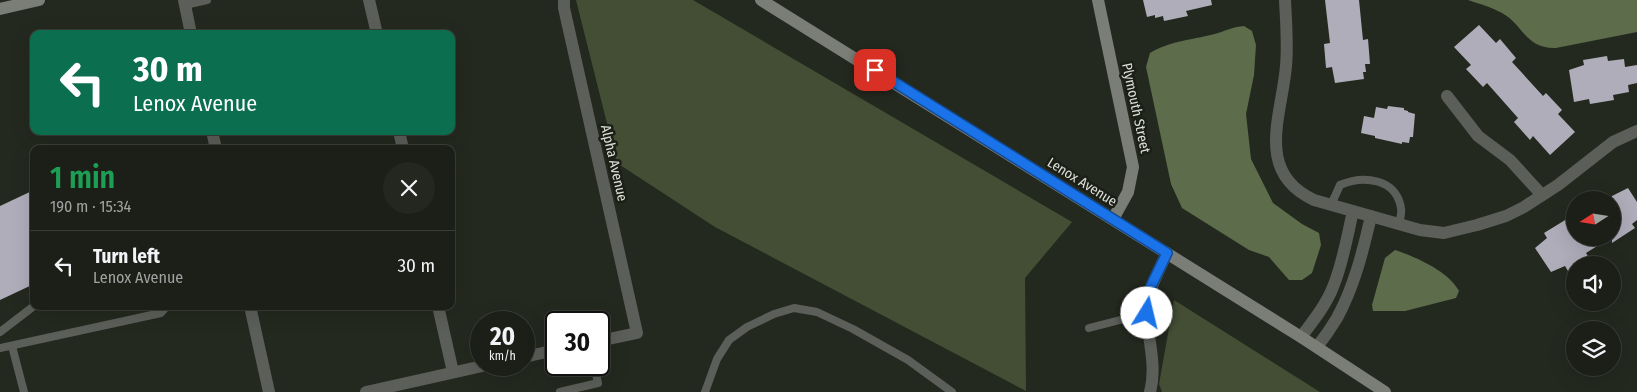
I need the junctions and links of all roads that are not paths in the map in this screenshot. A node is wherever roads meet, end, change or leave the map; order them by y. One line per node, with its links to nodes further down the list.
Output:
1 (39, 0): 9 (main road)
2 (207, 0): 8 (lane)
3 (369, 0): 11 (street)
4 (564, 0): 29 (street, Alpha Avenue)
5 (761, 0): 18 (main road, Lenox Avenue)
6 (1098, 0): 18 (main road, Plymouth Street)
7 (1285, 0): 15 (street)
8 (184, 2): 10 (street)
9 (0, 9)
10 (190, 30)
11 (376, 30)
12 (1447, 96): 14 (street)
13 (1637, 131): 14 (street)
14 (1542, 195): 19 (street)
15 (1331, 205): 16 (street); 19 (lane)
16 (1353, 211): 17 (street); 28 (street)
17 (1371, 216): 19 (street); 31 (street)
18 (1113, 219): 20 (main road, Lenox Avenue)
19 (1399, 224)
20 (1167, 253): 25 (street); 28 (main road, Lenox Avenue)
21 (30, 309): 27 (lane)
22 (165, 310): 30 (lane)
23 (251, 310): 37 (street)
24 (439, 310): 34 (street)
25 (1147, 313): 26 (lane); 42 (street)
26 (1089, 328)
27 (0, 332)
28 (1301, 337): 31 (main road, Lenox Avenue)
29 (610, 339)
30 (12, 346): 32 (lane); 36 (lane)
31 (1317, 347): 43 (main road, Lenox Avenue)
32 (0, 348)
33 (470, 368): 34 (street)
34 (453, 372): 38 (street)
35 (596, 376): 39 (lane)
36 (24, 392)
37 (269, 392)
38 (366, 392)
39 (560, 392)
40 (705, 392): 41 (lane)
41 (952, 392)
42 (1150, 392)
43 (1385, 392)

